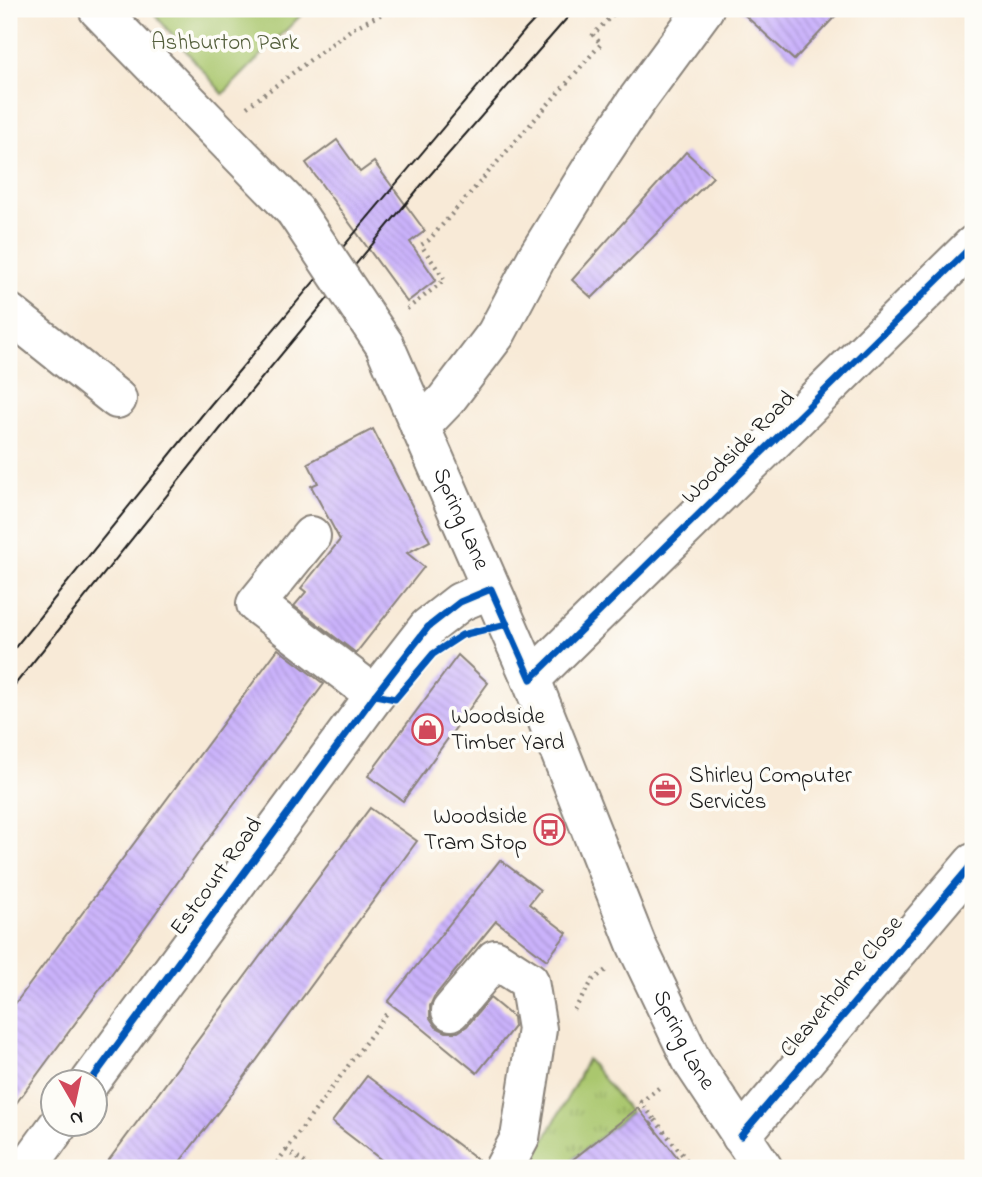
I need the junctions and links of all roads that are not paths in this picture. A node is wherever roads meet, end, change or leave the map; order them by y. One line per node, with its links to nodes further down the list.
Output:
1 (98, 9): 6 (street, Spring Lane, bridge)
2 (704, 9): 6 (street)
3 (973, 245): 9 (street, Woodside Road)
4 (9, 313): 5 (street)
5 (117, 399)
6 (420, 427): 8 (street, Spring Lane)
7 (311, 536): 10 (street)
8 (491, 589): 9 (street, Spring Lane); 10 (street, Estcourt Road)
9 (531, 679): 14 (street, Spring Lane)
10 (375, 695): 13 (street, Estcourt Road)
11 (973, 863): 14 (street, Cleaverholme Close)
12 (451, 1012): 17 (street)
13 (101, 1068)
14 (741, 1136): 18 (street, Spring Lane)
15 (49, 1138): 16 (street)
16 (27, 1168)
17 (504, 1168)
18 (763, 1168)

